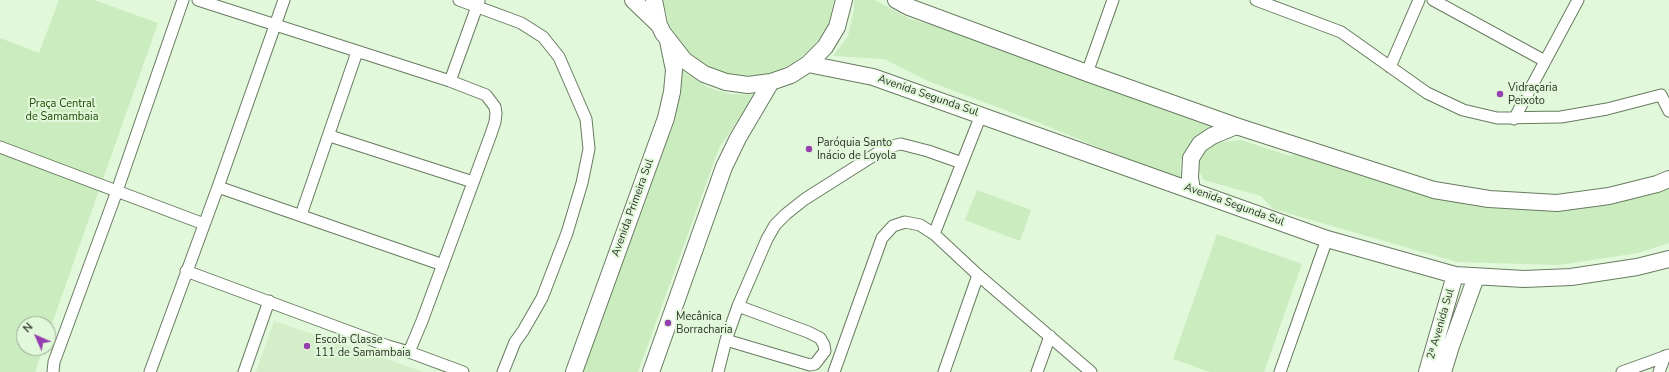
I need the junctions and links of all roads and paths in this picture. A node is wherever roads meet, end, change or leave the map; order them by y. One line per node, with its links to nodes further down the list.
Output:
1 (183, 0): 36 (street)
2 (198, 0): 15 (street)
3 (284, 0): 15 (street)
4 (459, 0): 14 (street)
5 (633, 0): 16 (main road)
6 (654, 0): 16 (main road)
7 (844, 0): 20 (main road)
8 (896, 0): 22 (main road)
9 (1113, 0): 22 (street)
10 (1419, 0): 21 (street)
11 (1433, 0): 19 (street)
12 (1578, 0): 19 (street)
13 (1259, 1): 21 (street)
14 (478, 3): 23 (street); 57 (street)
15 (275, 25): 18 (street); 34 (street)
16 (659, 25): 17 (main road)
17 (668, 41): 24 (main road); 58 (main road, Avenida Primeira Sul)
18 (357, 52): 23 (street); 29 (street)
19 (1545, 61): 27 (street)
20 (808, 64): 24 (main road); 26 (main road, Avenida Segunda Sul)
21 (1390, 67): 27 (street)
22 (1087, 73): 28 (main road)
23 (450, 81): 33 (street)
24 (771, 82): 59 (main road)
25 (1669, 111): 27 (street)
26 (981, 115): 31 (street); 35 (main road, Avenida Segunda Sul)
27 (1514, 119)
28 (1236, 126): 32 (main road); 35 (main road)
29 (330, 136): 33 (street); 37 (street)
30 (0, 147): 36 (street)
31 (962, 163): 39 (street); 48 (street)
32 (1669, 179)
33 (473, 182): 42 (street)
34 (218, 187): 37 (street); 38 (street)
35 (1192, 190): 40 (main road, Avenida Segunda Sul)
36 (117, 191): 38 (street); 53 (street)
37 (301, 215): 42 (street)
38 (204, 224): 43 (street)
39 (934, 234): 44 (street); 61 (street)
40 (1327, 239): 45 (main road, Avenida Segunda Sul); 65 (street)
41 (1669, 259): 46 (main road, Avenida Segunda Sul)
42 (443, 265): 51 (street)
43 (186, 271): 47 (street); 54 (street)
44 (978, 275): 49 (street); 62 (street)
45 (1455, 275): 46 (main road, Avenida Segunda Sul); 66 (main road, 2ᵃ Avenida Sul)
46 (1476, 277): 67 (main road, 2ᵃ Avenida Sul)
47 (269, 301): 51 (street); 55 (street)
48 (738, 306): 50 (street); 50 (street)
49 (1050, 336): 63 (street); 64 (street)
50 (726, 340): 60 (street)
51 (408, 352): 56 (street)
52 (1667, 356): 68 (street); 69 (street)
53 (54, 372)
54 (150, 372)
55 (244, 372)
56 (463, 372)
57 (503, 372)
58 (574, 372)
59 (651, 372)
60 (718, 372)
61 (834, 372)
62 (944, 372)
63 (1037, 372)
64 (1091, 372)
65 (1280, 372)
66 (1427, 372)
67 (1443, 372)
68 (1622, 372)
69 (1660, 372)

